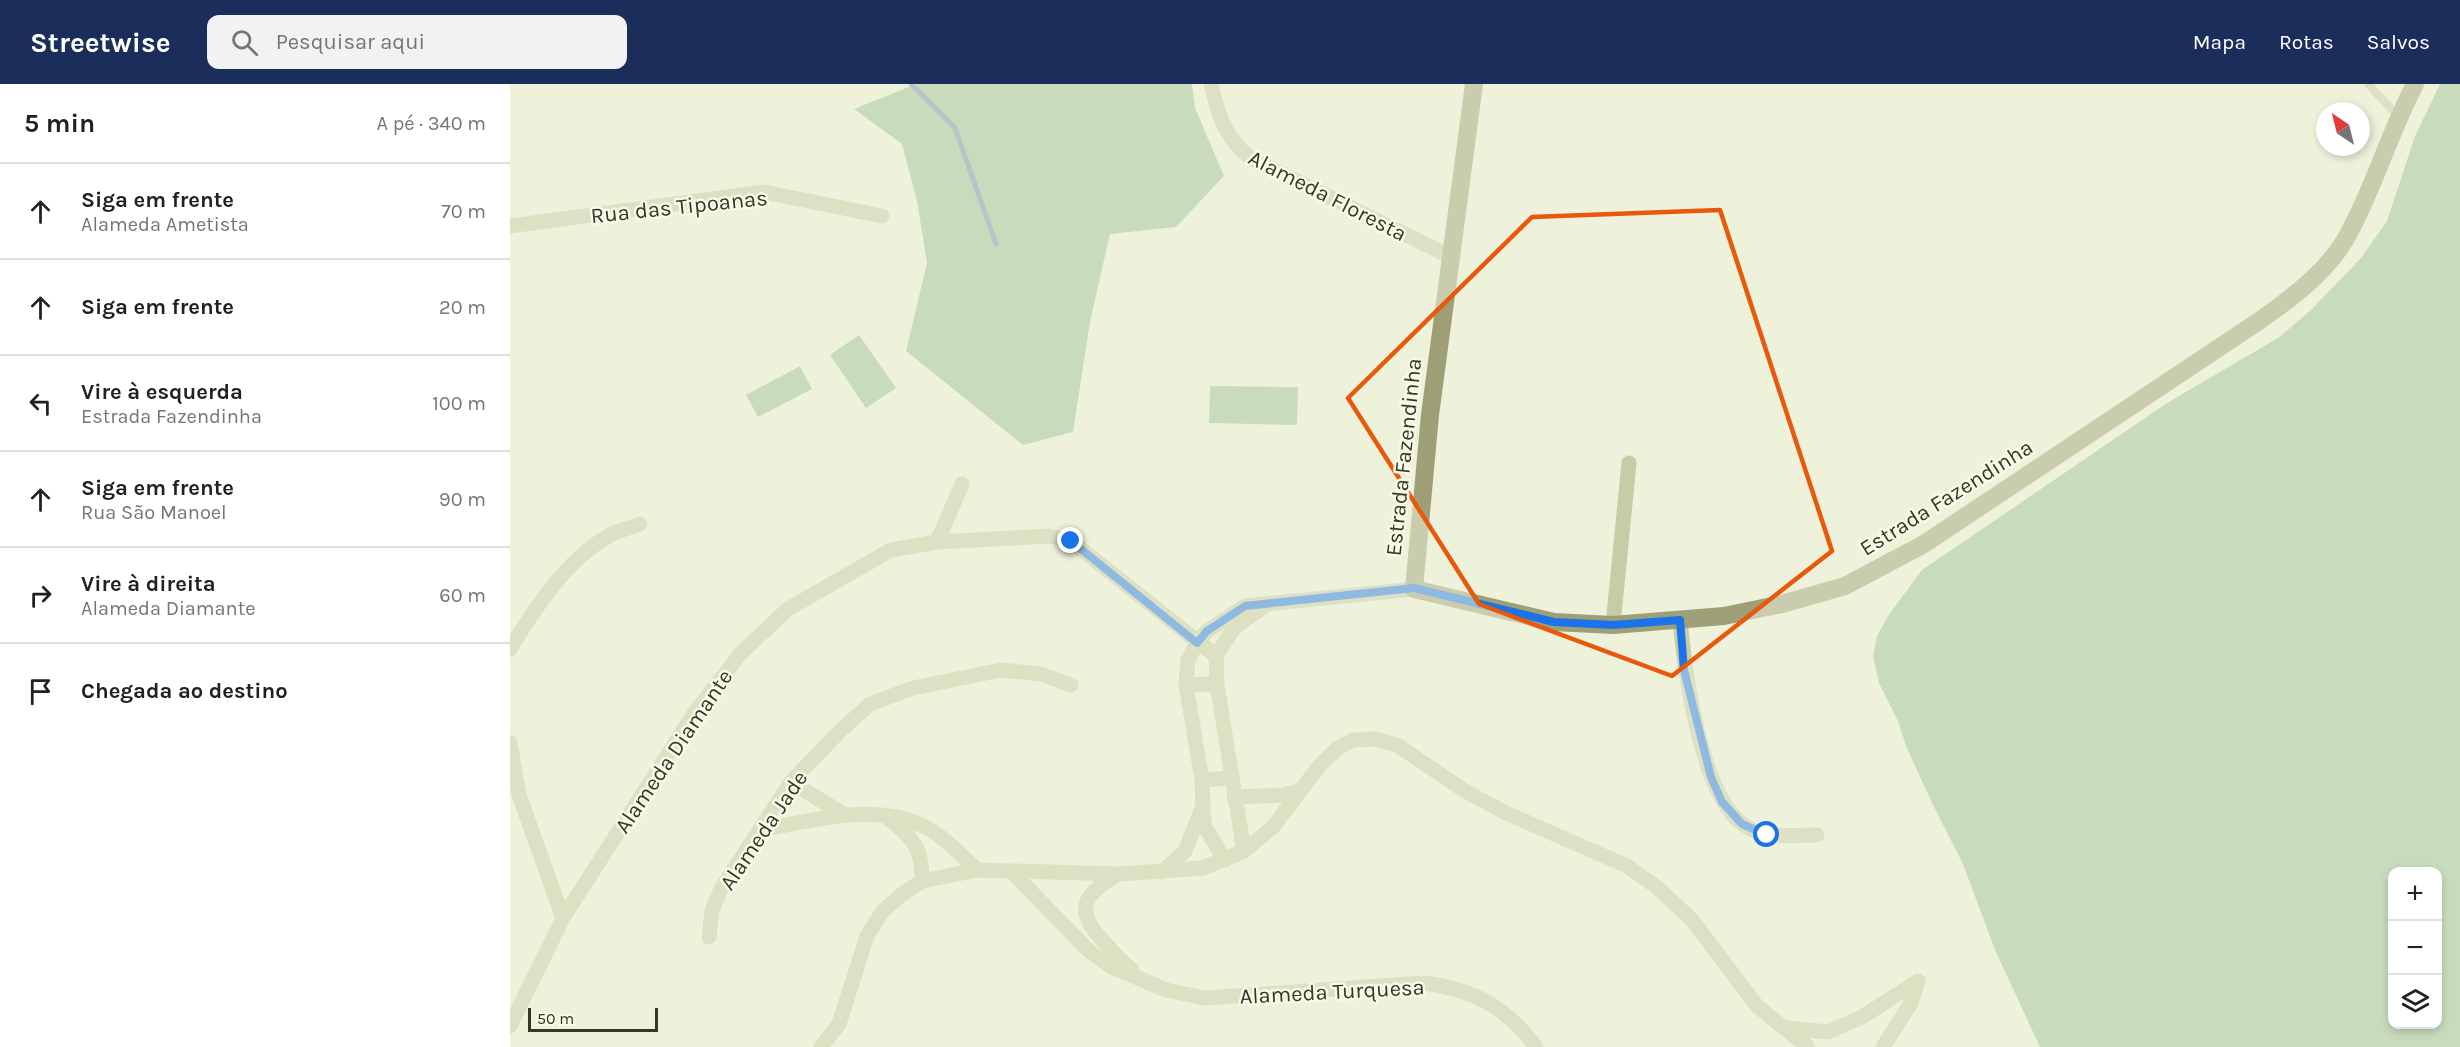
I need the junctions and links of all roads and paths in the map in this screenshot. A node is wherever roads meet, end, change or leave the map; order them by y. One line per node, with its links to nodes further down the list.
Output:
1 (1211, 84): 8 (street, Alameda Floresta)
2 (1474, 84): 8 (street, Estrada Fazendinha)
3 (2368, 84): 5 (lane)
4 (2415, 84): 5 (street, Estrada Fazendinha)
5 (2398, 116): 15 (street, Estrada Fazendinha)
6 (882, 216): 7 (street, Rua das Tipoanas)
7 (510, 226)
8 (1449, 256): 13 (street, Estrada Fazendinha)
9 (1629, 463): 16 (street)
10 (962, 484): 12 (street)
11 (640, 524): 18 (street)
12 (937, 542): 17 (street, Alameda Diamante); 42 (street, Alameda Diamante)
13 (1414, 588): 14 (street); 16 (street, Estrada Fazendinha)
14 (1272, 602): 17 (street); 19 (street)
15 (1680, 620): 16 (street, Estrada Fazendinha); 34 (street)
16 (1613, 625)
17 (1197, 643): 19 (street, Alameda Diamante); 22 (street)
18 (510, 649)
19 (1216, 656): 20 (street)
20 (1217, 684): 22 (street); 24 (street)
21 (1071, 685): 26 (street, Alameda Jade)
22 (1186, 686): 25 (street)
23 (510, 743): 27 (street)
24 (1231, 778): 25 (street); 29 (street)
25 (1202, 780): 30 (street)
26 (791, 782): 31 (street); 33 (street, Alameda Jade)
27 (515, 790): 42 (street)
28 (1299, 791): 29 (street); 35 (street); 47 (street)
29 (1234, 797): 35 (street)
30 (1203, 806): 36 (street); 39 (street)
31 (845, 815): 32 (street); 33 (street)
32 (886, 816): 37 (street); 41 (street)
33 (759, 830): 43 (street, Alameda Jade)
34 (1817, 835)
35 (1244, 851): 36 (street)
36 (1225, 860): 39 (street)
37 (977, 870): 38 (street); 41 (street)
38 (1011, 871): 40 (street); 44 (street, Alameda Turquesa)
39 (1162, 872): 40 (street)
40 (1119, 874): 44 (street, Alameda Turquesa)
41 (922, 881): 45 (street)
42 (563, 918): 46 (street, Alameda Diamante)
43 (709, 937)
44 (1146, 982): 50 (street, Alameda Turquesa)
45 (839, 1023): 48 (street); 49 (street)
46 (510, 1026)
47 (1785, 1027): 51 (street); 52 (street)
48 (821, 1047)
49 (834, 1047)
50 (1536, 1047)
51 (1808, 1047)
52 (1883, 1047)

